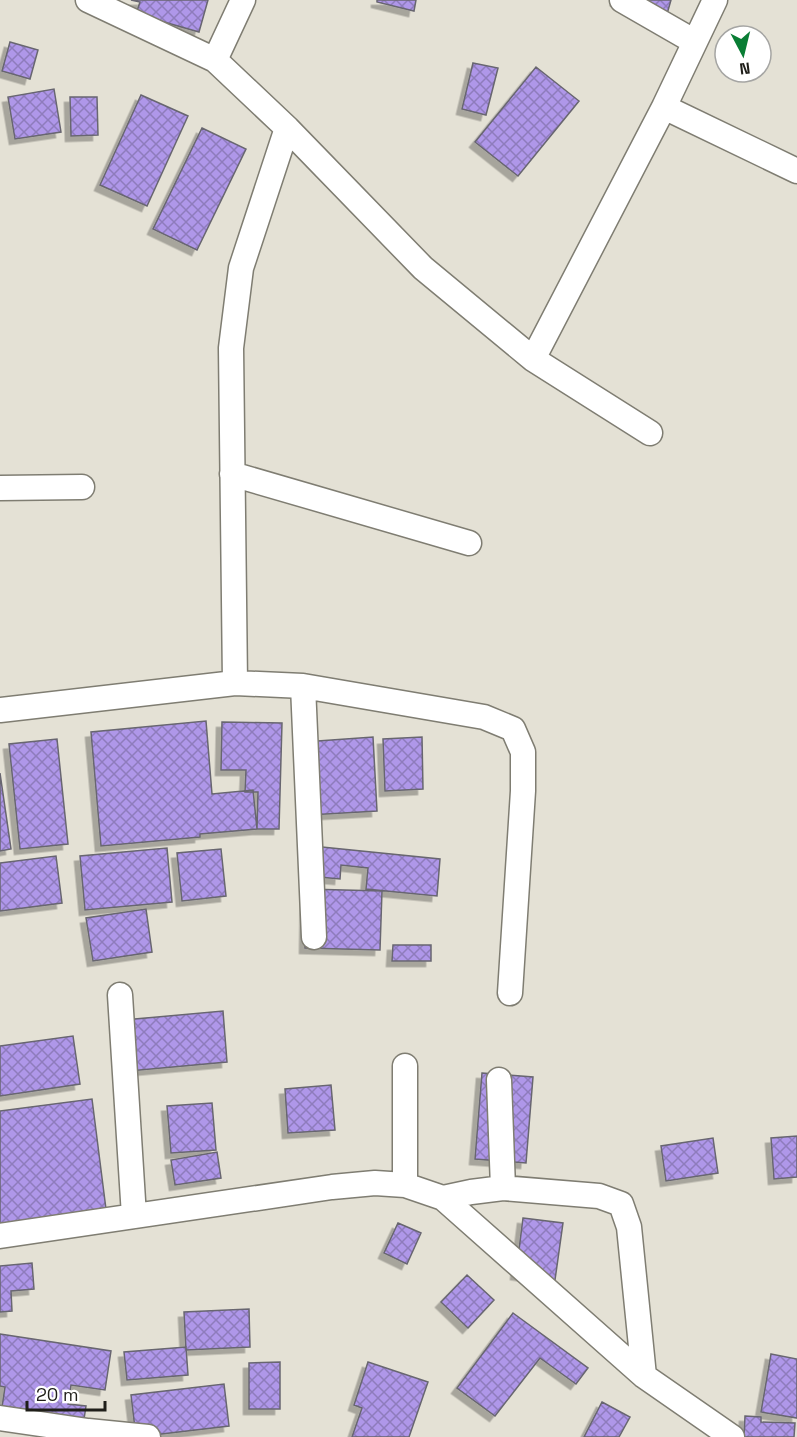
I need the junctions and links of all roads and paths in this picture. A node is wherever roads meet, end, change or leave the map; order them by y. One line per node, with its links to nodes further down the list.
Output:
1 (88, 0): 6 (street)
2 (243, 0): 6 (street)
3 (622, 0): 5 (street)
4 (715, 0): 5 (street)
5 (695, 42): 7 (street)
6 (215, 60): 8 (street)
7 (664, 107): 9 (street); 10 (street)
8 (288, 128): 10 (street); 12 (street)
9 (797, 171)
10 (533, 359): 11 (street)
11 (650, 434)
12 (232, 474): 15 (street); 16 (street)
13 (82, 487): 14 (street)
14 (0, 488)
15 (469, 543)
16 (235, 682): 17 (street); 18 (street)
17 (303, 686): 19 (street); 20 (street)
18 (0, 710)
19 (314, 937)
20 (510, 993)
21 (120, 995): 27 (street)
22 (405, 1066): 24 (street)
23 (499, 1080): 25 (street)
24 (405, 1185): 26 (street); 27 (street)
25 (503, 1188): 26 (street); 29 (street)
26 (443, 1198): 29 (street)
27 (134, 1216): 28 (street)
28 (0, 1236)
29 (644, 1376): 32 (street)
30 (0, 1418): 31 (street)
31 (148, 1437)
32 (732, 1437)

